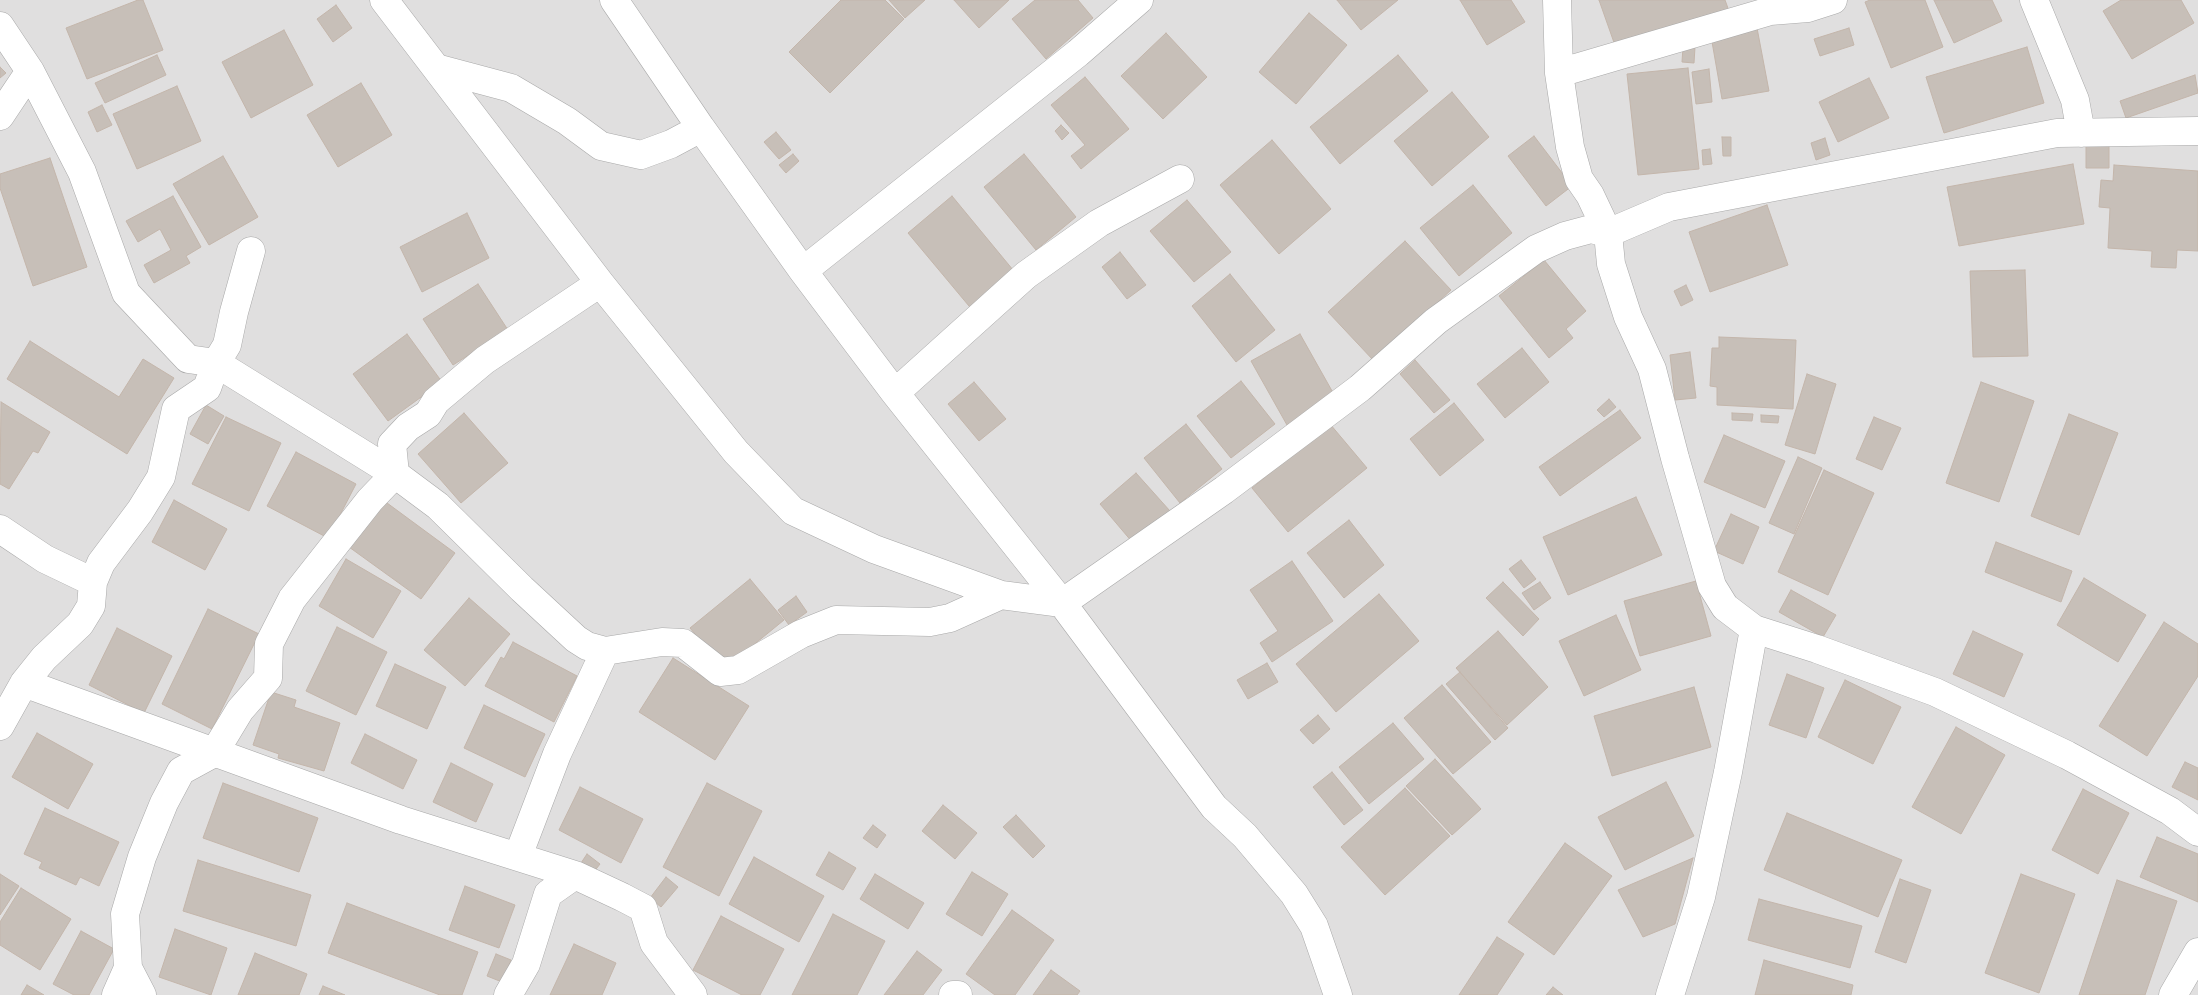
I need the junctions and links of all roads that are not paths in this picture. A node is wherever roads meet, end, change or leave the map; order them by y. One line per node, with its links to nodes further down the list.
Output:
1 (384, 0): 8 (street)
2 (614, 0): 12 (street)
3 (1140, 0): 18 (street)
4 (1556, 0): 10 (street)
5 (1833, 0): 10 (street)
6 (2034, 0): 14 (street)
7 (0, 26): 9 (street)
8 (436, 68): 12 (street); 19 (street)
9 (30, 71): 11 (street); 20 (street)
10 (1559, 73): 16 (street)
11 (0, 116)
12 (701, 128): 18 (street)
13 (2198, 131): 14 (street)
14 (2082, 133): 16 (street)
15 (1180, 179): 21 (street)
16 (1608, 233): 26 (street); 27 (street)
17 (251, 251): 20 (street)
18 (803, 271): 21 (street)
19 (600, 283): 22 (street); 25 (street)
20 (216, 363): 22 (street); 24 (street)
21 (895, 393): 26 (street)
22 (395, 474): 28 (street); 31 (street)
23 (0, 529): 24 (street)
24 (93, 582): 29 (street)
25 (1001, 595): 26 (street); 28 (street)
26 (1062, 603): 43 (street)
27 (1754, 629): 32 (street); 44 (street)
28 (604, 651): 33 (street)
29 (24, 683): 30 (street); 31 (street)
30 (0, 726)
31 (214, 753): 33 (street); 36 (street)
32 (2198, 832)
33 (518, 856): 34 (street)
34 (575, 875): 39 (street); 40 (street)
35 (2198, 952): 45 (street)
36 (128, 968): 37 (street); 38 (street)
37 (116, 995)
38 (142, 995)
39 (508, 995)
40 (693, 995)
41 (953, 995): 42 (street)
42 (958, 995)
43 (1338, 995)
44 (1670, 995)
45 (2172, 995)

